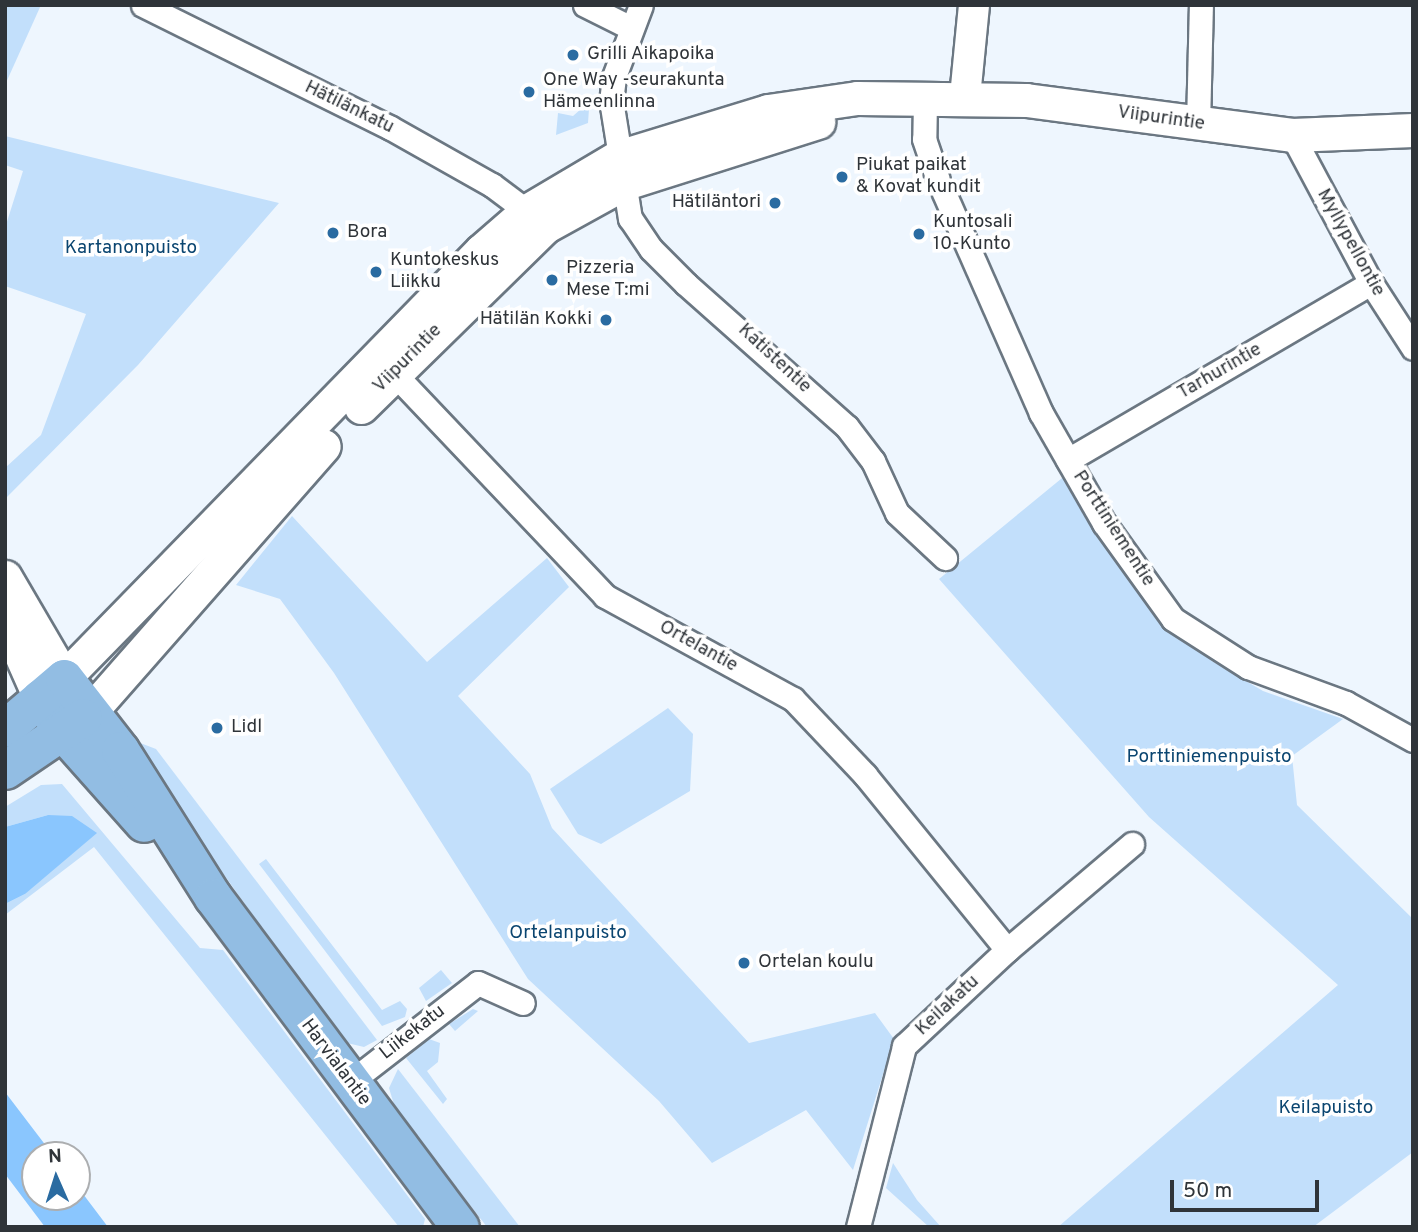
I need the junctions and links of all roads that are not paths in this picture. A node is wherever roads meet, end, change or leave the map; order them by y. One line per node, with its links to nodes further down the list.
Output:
1 (143, 5): 13 (street, Hätilänkatu)
2 (585, 5): 6 (street)
3 (641, 5): 6 (street, Katistentie)
4 (974, 5): 7 (street)
5 (1201, 5): 9 (street)
6 (631, 28): 12 (street, Katistentie)
7 (965, 97): 8 (main road, Viipurintie); 9 (main road, Viipurintie)
8 (917, 100): 12 (main road, Viipurintie); 17 (street, Porttiniementie)
9 (1198, 125): 11 (main road, Viipurintie)
10 (1413, 130): 11 (main road, Viipurintie)
11 (1292, 135): 14 (street, Myllypellontie)
12 (620, 170): 13 (main road, Viipurintie); 18 (street, Katistentie)
13 (536, 218): 16 (main road, Viipurintie)
14 (1371, 283): 15 (street, Myllypellontie); 17 (street, Tarhurintie)
15 (1413, 348)
16 (385, 364): 21 (main road, Viipurintie); 22 (main road, Viipurintie); 27 (street, Ortelantie)
17 (1068, 460): 24 (street, Porttiniementie)
18 (945, 558)
19 (5, 577): 21 (main road)
20 (5, 619): 21 (main road)
21 (52, 688): 22 (main road, Harvialantie); 23 (main road, Viipurintie)
22 (76, 722): 25 (main road, Viipurintie); 29 (main road, Harvialantie)
23 (5, 728)
24 (1413, 740)
25 (5, 770)
26 (1132, 844): 27 (street, Keilakatu)
27 (1007, 950): 31 (street, Keilakatu)
28 (523, 1003): 29 (street, Liikekatu)
29 (349, 1083): 30 (main road, Harvialantie)
30 (460, 1227)
31 (858, 1227)

